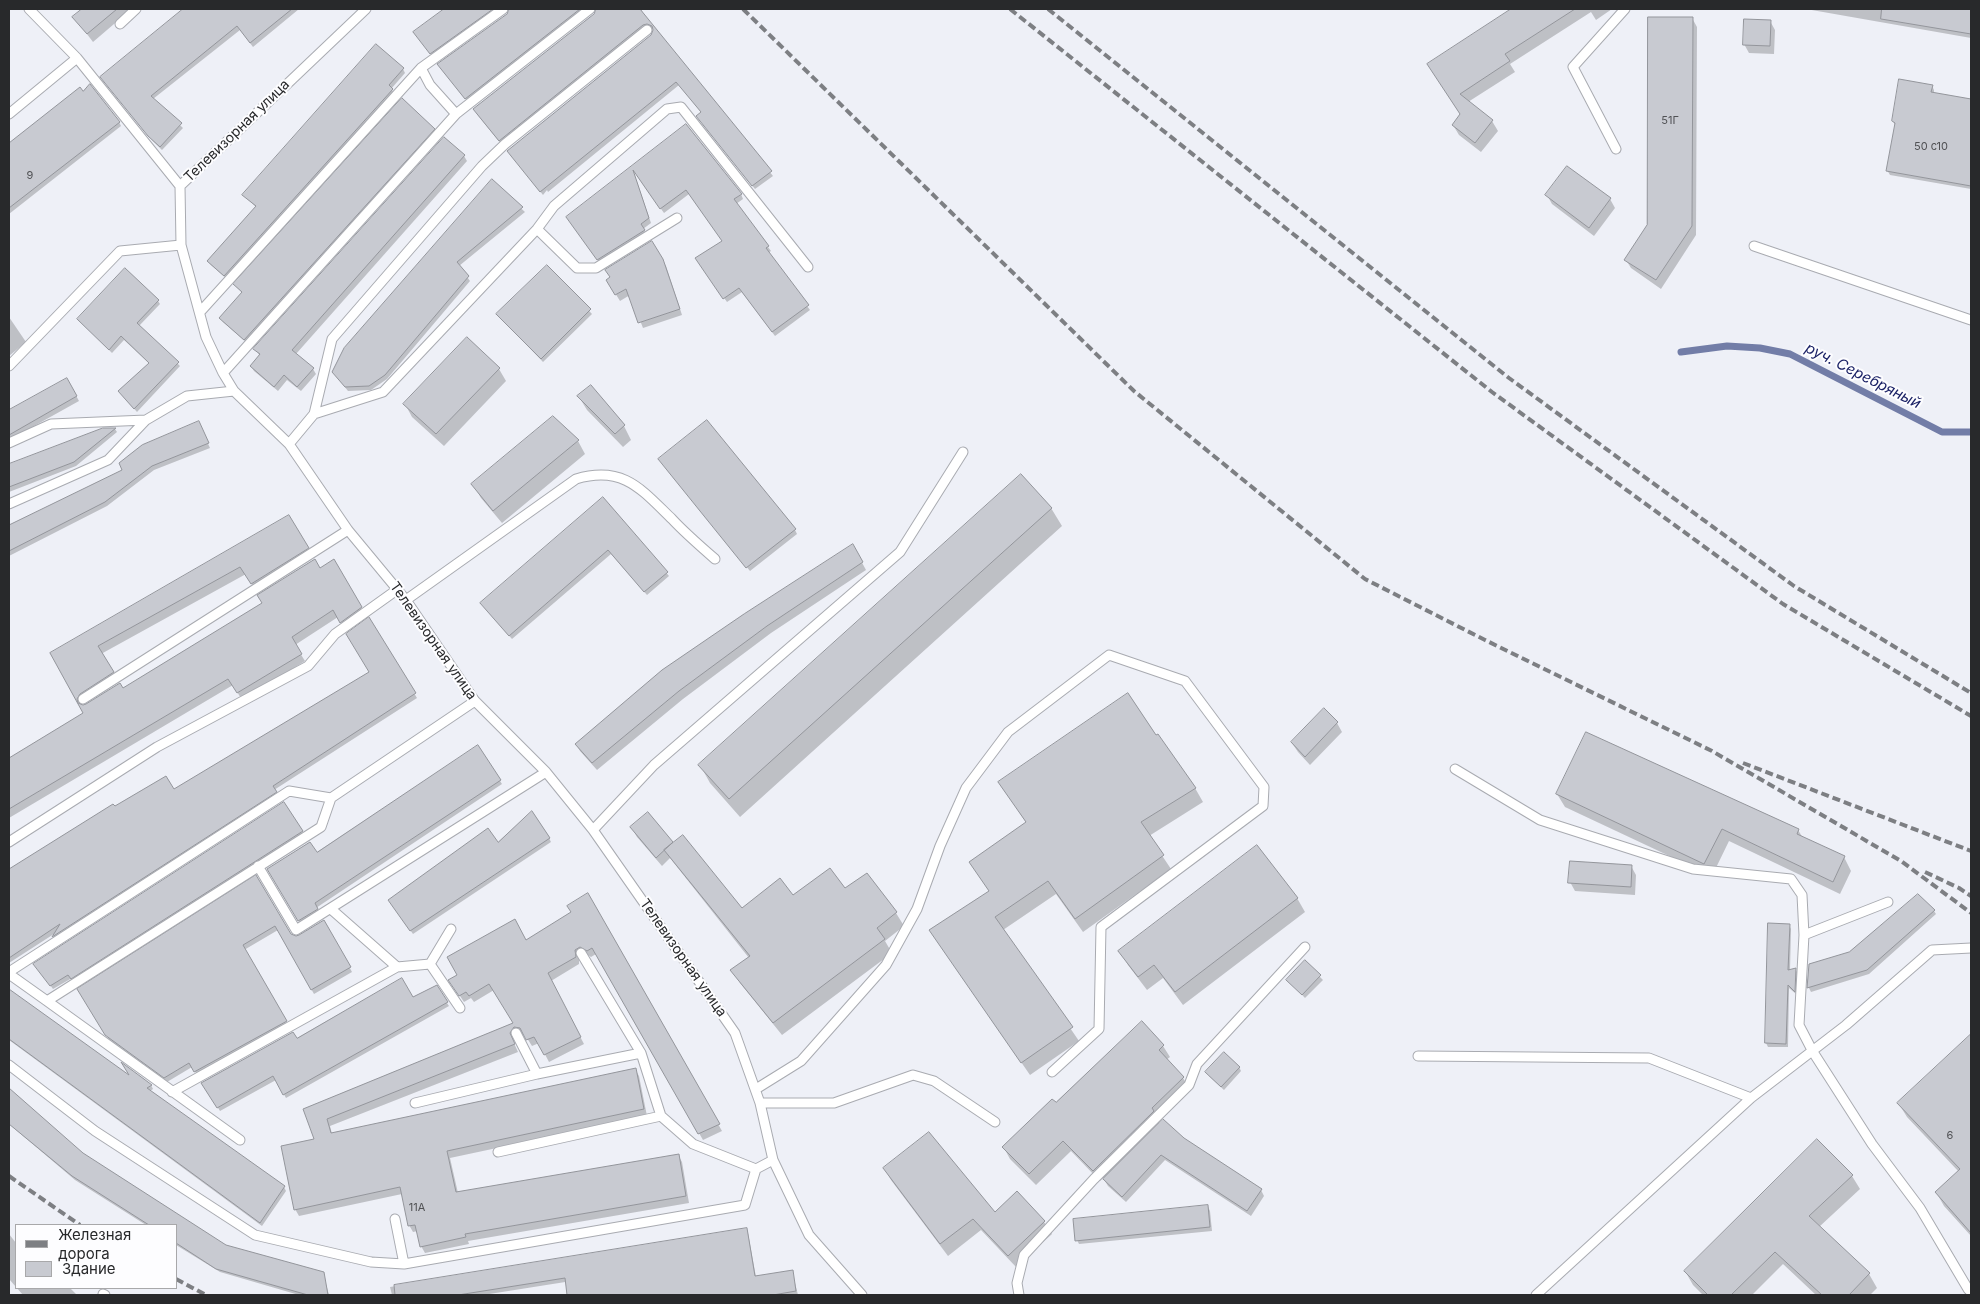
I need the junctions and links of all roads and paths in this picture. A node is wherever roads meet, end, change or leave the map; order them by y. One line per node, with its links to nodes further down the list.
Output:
1 (30, 9): 9 (lane)
2 (136, 9): 7 (lane)
3 (366, 9): 14 (lane, Телевизорная улица)
4 (503, 9): 10 (lane)
5 (590, 9): 12 (lane)
6 (1624, 9): 13 (lane)
7 (120, 24)
8 (647, 30): 25 (lane)
9 (77, 58): 11 (lane); 14 (lane)
10 (420, 68): 12 (lane); 20 (lane)
11 (9, 114)
12 (456, 114): 23 (lane)
13 (1616, 149)
14 (180, 186): 17 (lane, Телевизорная улица)
15 (677, 218): 16 (lane)
16 (537, 229): 19 (lane); 25 (lane)
17 (181, 245): 20 (lane, Телевизорная улица); 22 (lane)
18 (1754, 246): 21 (lane)
19 (808, 266)
20 (200, 312): 23 (lane, Телевизорная улица)
21 (1971, 320)
22 (9, 366)
23 (224, 373): 24 (lane, Телевизорная улица)
24 (234, 391): 26 (lane); 28 (lane, Телевизорная улица)
25 (314, 414): 28 (lane)
26 (146, 420): 27 (lane); 30 (lane)
27 (9, 443)
28 (288, 444): 31 (lane, Телевизорная улица)
29 (963, 452): 40 (lane)
30 (9, 504)
31 (348, 530): 33 (lane, Телевизорная улица); 35 (lane)
32 (715, 559): 34 (lane)
33 (398, 590): 34 (lane, Телевизорная улица); 41 (lane)
34 (406, 600): 36 (lane, Телевизорная улица)
35 (83, 699)
36 (475, 701): 38 (lane, Телевизорная улица); 39 (lane)
37 (1455, 769): 46 (lane)
38 (546, 772): 40 (lane, Телевизорная улица); 44 (lane)
39 (331, 798): 42 (lane); 52 (lane)
40 (593, 830): 62 (lane, Телевизорная улица)
41 (9, 842)
42 (258, 866): 44 (lane); 53 (lane)
43 (1888, 902): 46 (lane)
44 (331, 909): 51 (lane)
45 (451, 930): 50 (lane)
46 (1804, 935): 56 (lane)
47 (1305, 947): 77 (lane)
48 (1971, 948): 56 (lane)
49 (581, 953): 57 (lane)
50 (430, 964): 51 (lane); 54 (lane)
51 (397, 967): 63 (lane)
52 (9, 973): 53 (lane)
53 (47, 1001): 63 (lane)
54 (460, 1008)
55 (516, 1033): 61 (lane)
56 (1813, 1052): 64 (lane); 75 (lane)
57 (641, 1053): 61 (lane); 67 (lane)
58 (1418, 1056): 64 (lane)
59 (9, 1065): 74 (lane)
60 (1052, 1072): 62 (lane)
61 (537, 1074): 66 (lane)
62 (756, 1089): 65 (lane, Телевизорная улица)
63 (172, 1092): 69 (lane)
64 (1751, 1098): 78 (lane)
65 (760, 1102): 68 (lane); 71 (lane, Телевизорная улица)
66 (415, 1103)
67 (661, 1116): 70 (lane); 72 (lane)
68 (995, 1122)
69 (240, 1140)
70 (498, 1152)
71 (773, 1160): 72 (lane); 76 (lane, Телевизорная улица)
72 (756, 1169): 74 (lane)
73 (394, 1219): 74 (lane)
74 (404, 1264)
75 (1971, 1292)
76 (862, 1295)
77 (1019, 1295)
78 (1536, 1295)

